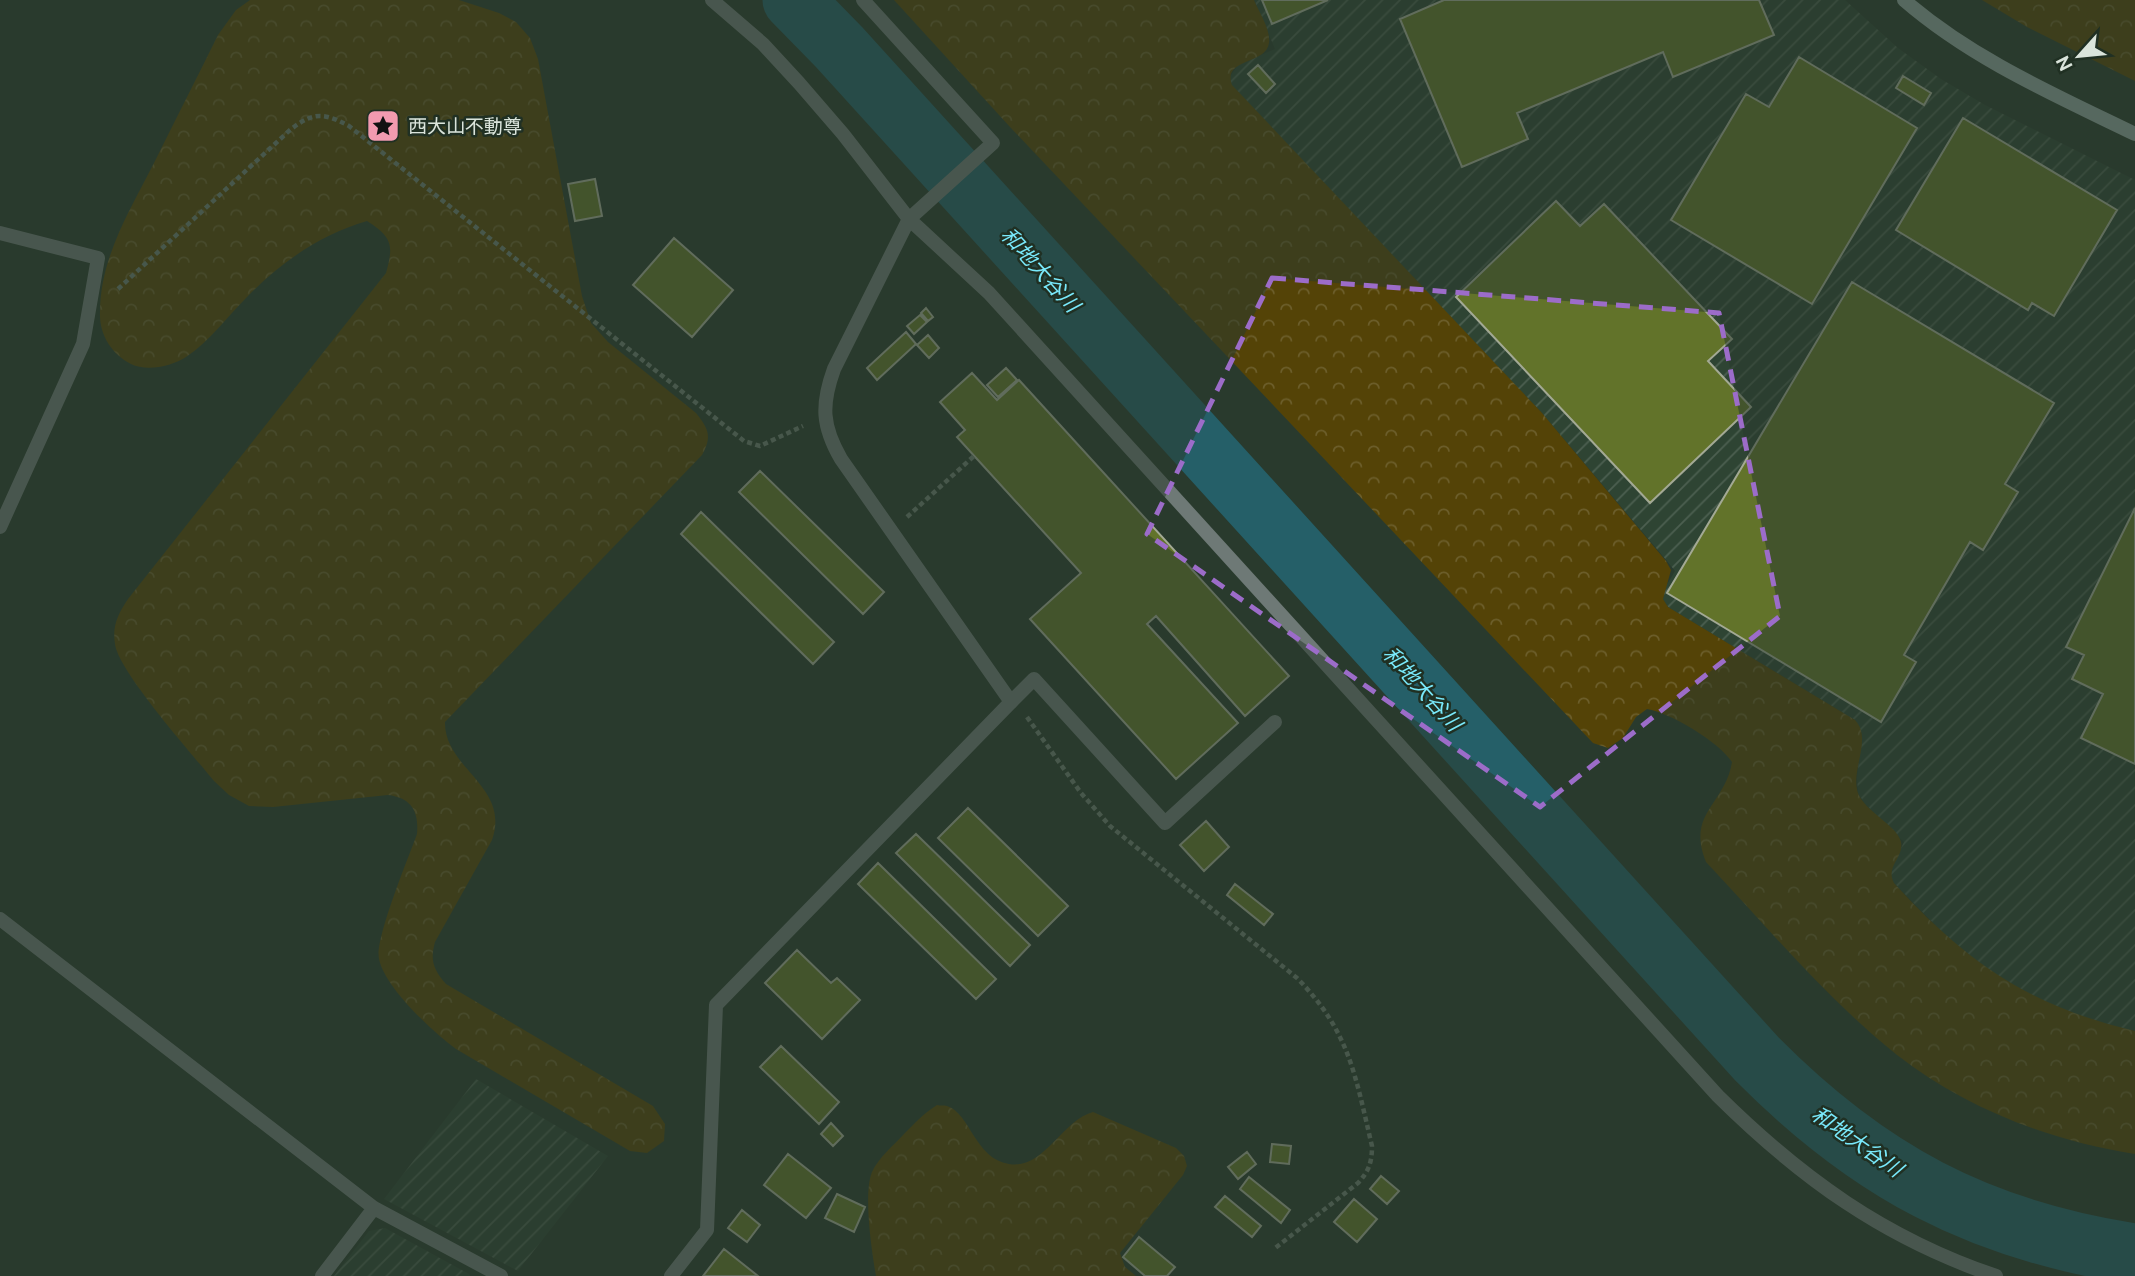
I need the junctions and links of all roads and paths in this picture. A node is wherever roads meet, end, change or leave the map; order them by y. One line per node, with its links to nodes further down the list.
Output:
1 (712, 0): 5 (street)
2 (863, 0): 5 (street)
3 (1904, 0): 4 (street)
4 (2135, 135)
5 (914, 214): 8 (street); 20 (street)
6 (0, 233): 7 (street)
7 (94, 286): 8 (path); 11 (street)
8 (825, 420): 12 (street)
9 (974, 456): 10 (path)
10 (918, 507)
11 (0, 527)
12 (1011, 702): 13 (street); 16 (path); 19 (street)
13 (1275, 722)
14 (0, 919): 15 (street)
15 (374, 1208): 17 (street); 18 (street)
16 (1274, 1249)
17 (322, 1276)
18 (501, 1276)
19 (671, 1276)
20 (1996, 1276)

